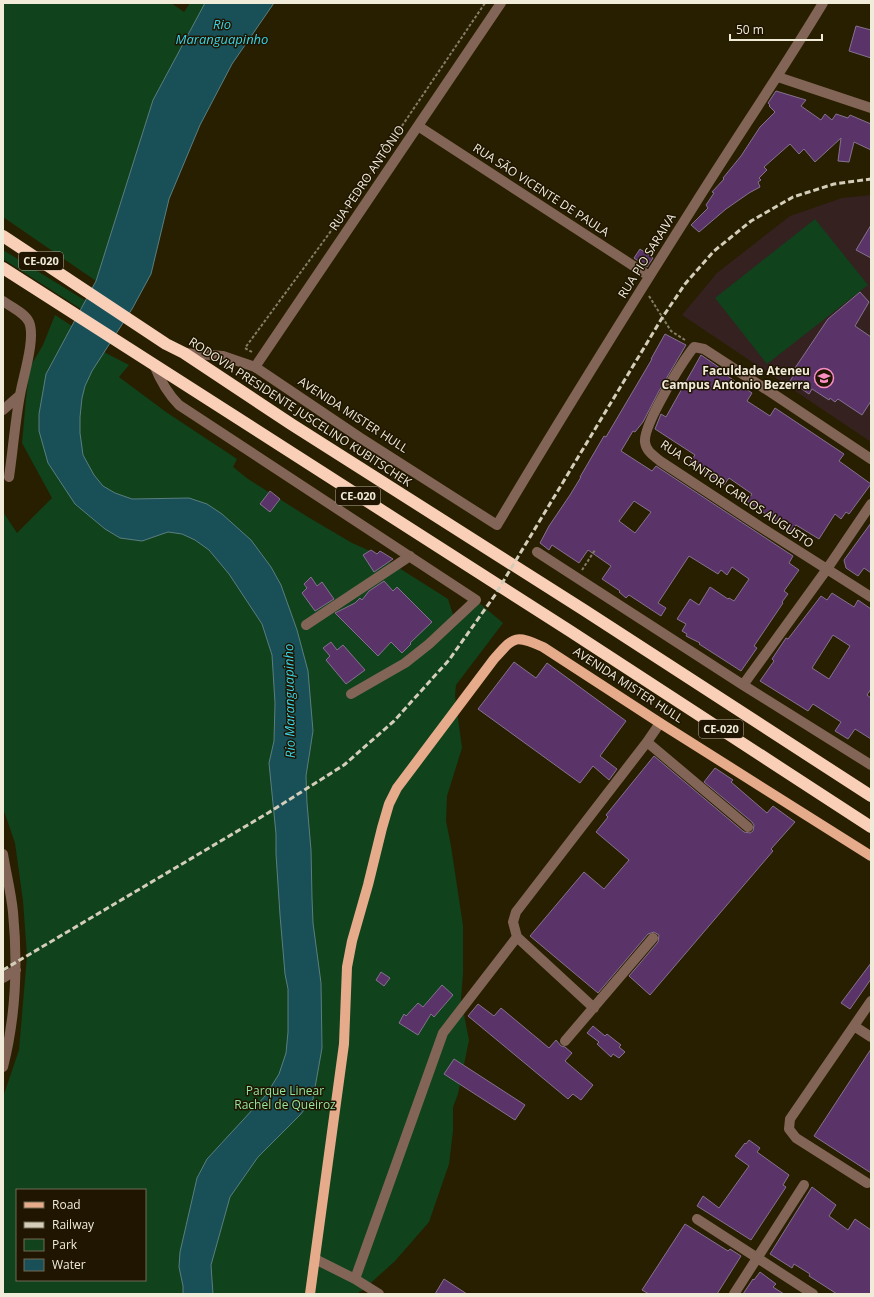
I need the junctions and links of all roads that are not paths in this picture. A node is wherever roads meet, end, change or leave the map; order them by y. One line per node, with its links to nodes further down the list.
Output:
1 (501, 3): 5 (street, RUA PEDRO ANTÔNIO)
2 (823, 3): 3 (street, RUA PIO SARAIVA)
3 (778, 77): 4 (street); 8 (street, RUA PIO SARAIVA)
4 (871, 108)
5 (418, 126): 8 (street, RUA SÃO VICENTE DE PAULA); 12 (street, RUA PEDRO ANTÔNIO)
6 (3, 236): 10 (highway, RODOVIA PRESIDENTE JUSCELINO KUBITSCHEK / CE-020)
7 (3, 268): 11 (highway, CE-020)
8 (649, 276): 18 (street, RUA PIO SARAIVA)
9 (3, 301): 13 (street)
10 (184, 353): 12 (street, AVENIDA MISTER HULL); 29 (highway, RODOVIA PRESIDENTE JUSCELINO KUBITSCHEK / CE-020)
11 (151, 363): 20 (street); 31 (highway, AVENIDA MISTER HULL / CE-020)
12 (255, 367): 18 (street, AVENIDA MISTER HULL)
13 (20, 395): 14 (street); 16 (street)
14 (3, 410)
15 (871, 459): 21 (street, RUA CANTOR CARLOS AUGUSTO)
16 (10, 477)
17 (871, 504): 21 (street)
18 (497, 525)
19 (537, 552): 24 (street)
20 (410, 556): 23 (street); 25 (street)
21 (827, 569): 22 (street, RUA CANTOR CARLOS AUGUSTO); 24 (street)
22 (871, 597)
23 (306, 625)
24 (743, 685): 28 (street)
25 (351, 694)
26 (660, 723): 27 (street); 33 (main road, AVENIDA MISTER HULL); 48 (main road, AVENIDA MISTER HULL)
27 (647, 742): 30 (street); 34 (street)
28 (871, 765)
29 (871, 796)
30 (748, 827)
31 (871, 827)
32 (3, 854): 36 (street)
33 (871, 856)
34 (517, 937): 39 (street); 49 (street)
35 (653, 938): 39 (street)
36 (16, 970): 37 (street); 43 (street)
37 (3, 978)
38 (871, 1001): 40 (street)
39 (594, 1008): 42 (street)
40 (854, 1026): 41 (street); 44 (street)
41 (871, 1037)
42 (565, 1041)
43 (3, 1067)
44 (867, 1183)
45 (804, 1186): 47 (street)
46 (697, 1219): 47 (street)
47 (758, 1258): 52 (street); 53 (street)
48 (315, 1259): 49 (street); 50 (main road)
49 (354, 1279): 51 (street)
50 (310, 1294)
51 (379, 1294)
52 (734, 1294)
53 (813, 1294)

